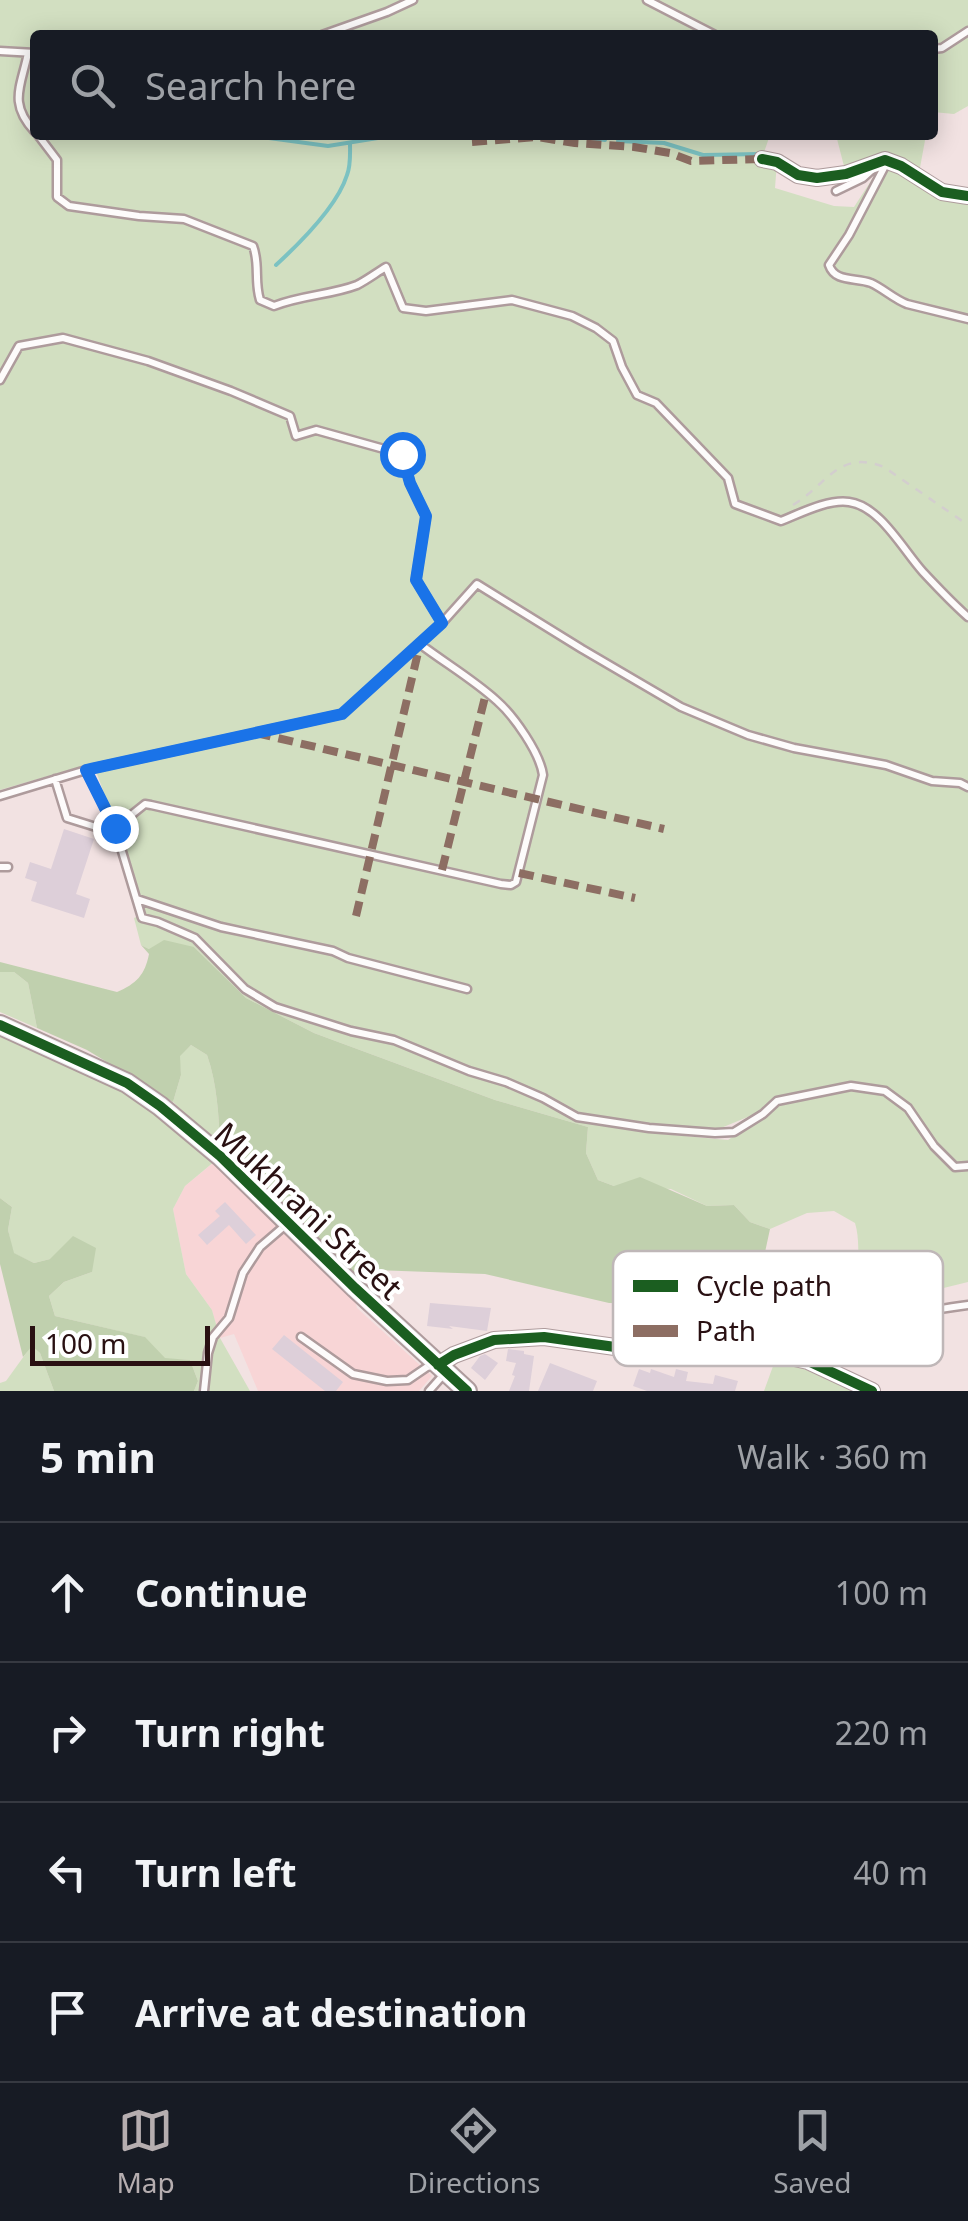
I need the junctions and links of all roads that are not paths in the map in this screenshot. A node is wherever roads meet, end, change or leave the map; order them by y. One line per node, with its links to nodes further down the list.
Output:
1 (413, 0): 3 (lane)
2 (647, 0): 4 (lane)
3 (336, 30)
4 (705, 30)
5 (968, 31): 6 (lane)
6 (938, 49)
7 (0, 51): 8 (lane)
8 (30, 53)
9 (30, 59): 10 (lane)
10 (30, 127)
11 (41, 140): 18 (lane)
12 (762, 159): 13 (street)
13 (884, 161): 14 (lane); 15 (street); 16 (lane)
14 (836, 191)
15 (968, 196)
16 (968, 319)
17 (0, 380): 19 (lane)
18 (968, 617)
19 (442, 623): 20 (lane); 23 (lane)
20 (420, 644): 21 (lane); 26 (lane)
21 (86, 770): 22 (lane); 26 (lane)
22 (54, 779): 24 (lane); 25 (lane)
23 (968, 786)
24 (0, 796)
25 (96, 828)
26 (115, 828): 27 (lane)
27 (138, 899): 28 (lane); 30 (lane)
28 (467, 989)
29 (0, 1025): 31 (street, Mukhrani Street)
30 (968, 1166)
31 (289, 1222): 37 (street, Mukhrani Street); 38 (lane)
32 (968, 1306): 33 (lane)
33 (943, 1308)
34 (301, 1337): 37 (lane)
35 (613, 1347): 37 (street)
36 (819, 1366): 41 (street)
37 (442, 1368): 39 (lane); 40 (street, Mukhrani Street)
38 (204, 1391)
39 (429, 1391)
40 (467, 1391)
41 (872, 1391)

